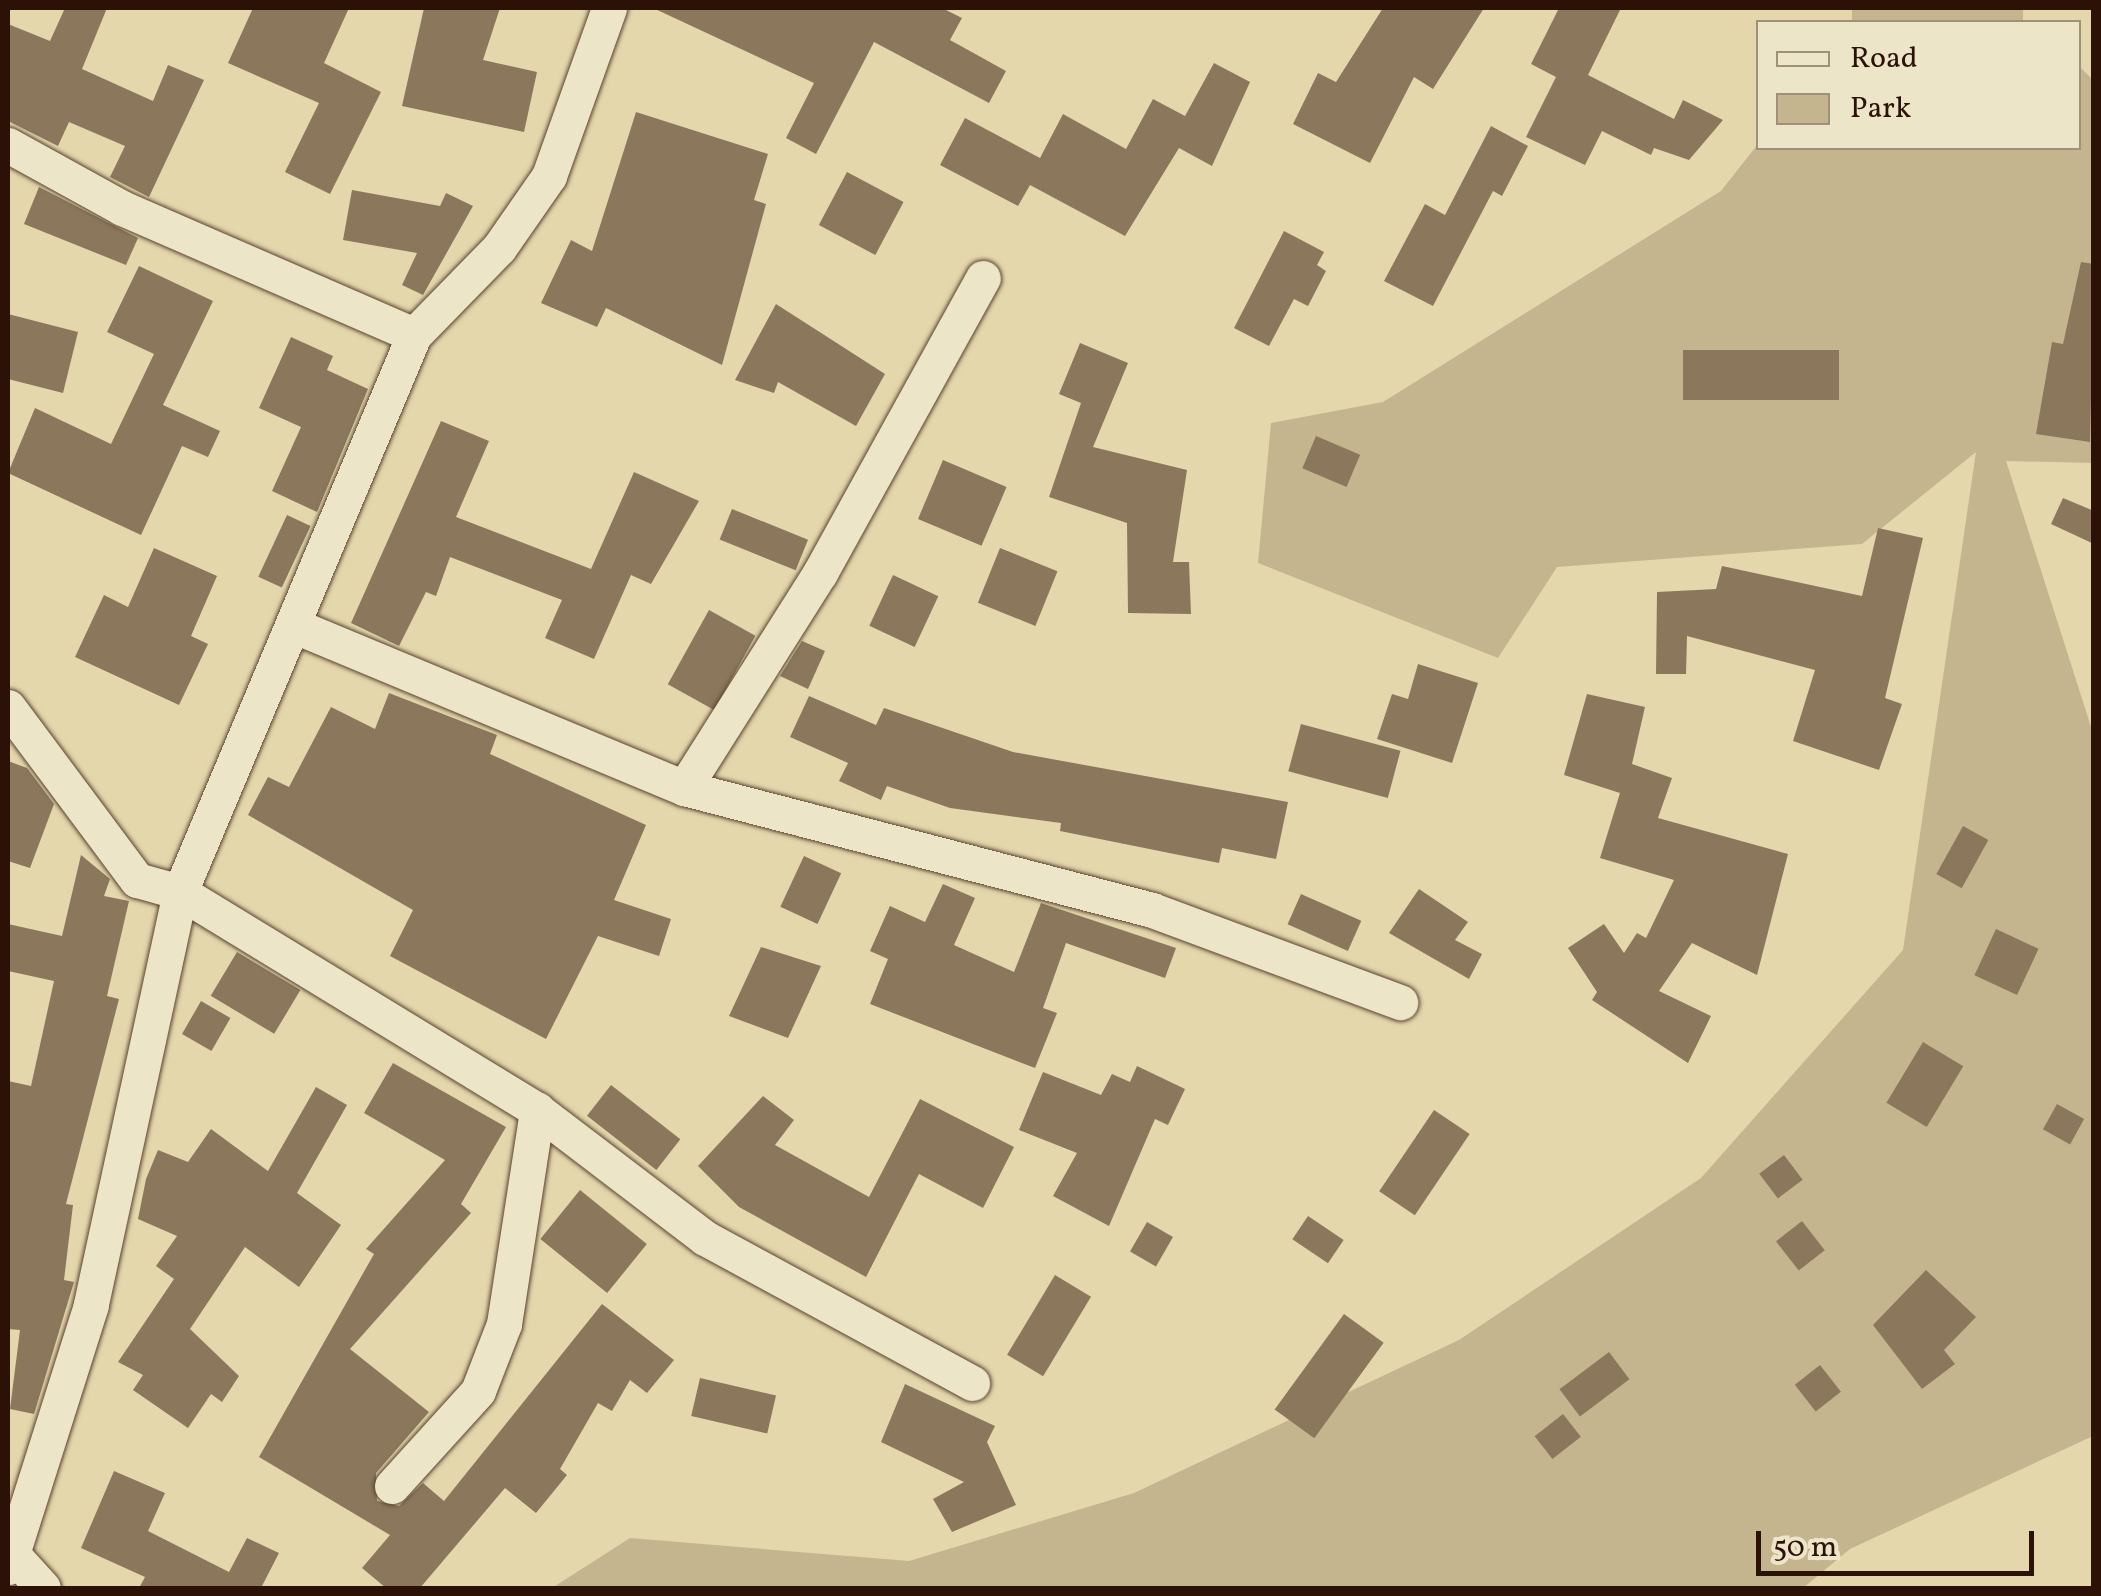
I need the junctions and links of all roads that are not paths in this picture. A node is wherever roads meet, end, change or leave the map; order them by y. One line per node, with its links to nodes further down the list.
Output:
1 (610, 8): 4 (street)
2 (8, 145): 4 (street)
3 (983, 278): 7 (street)
4 (414, 336): 5 (street)
5 (295, 626): 7 (street); 8 (street)
6 (8, 707): 8 (street)
7 (684, 788): 9 (street)
8 (180, 892): 10 (street); 13 (street)
9 (1400, 1002)
10 (538, 1110): 11 (street); 12 (street)
11 (972, 1382)
12 (392, 1486)
13 (10, 1562): 14 (street)
14 (43, 1588)

